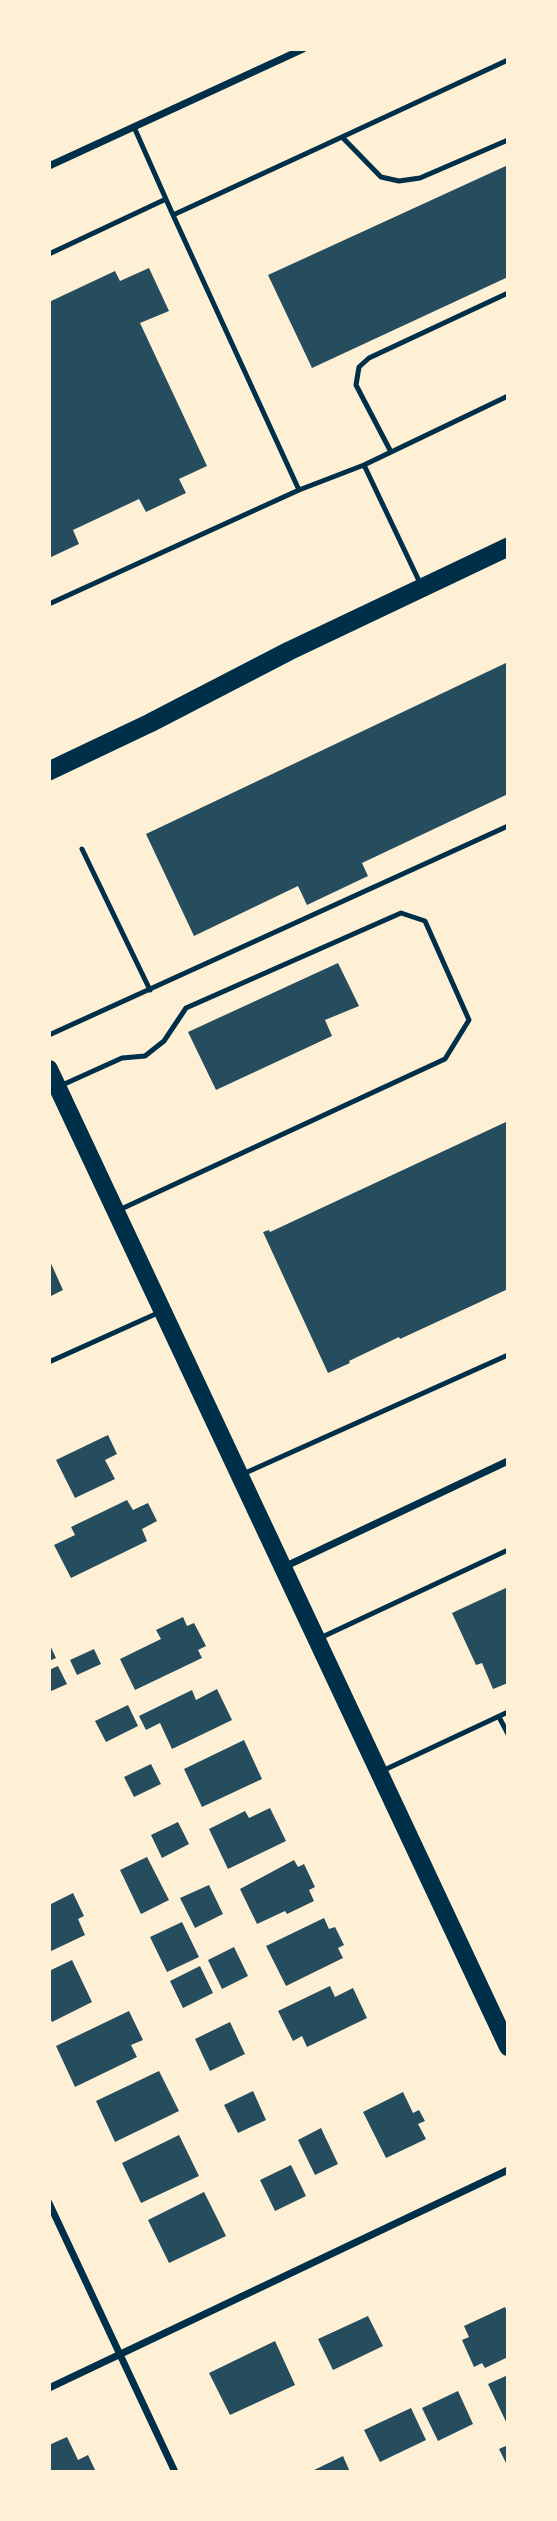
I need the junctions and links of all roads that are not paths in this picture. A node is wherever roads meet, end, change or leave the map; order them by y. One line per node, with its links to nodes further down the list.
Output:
1 (303, 49): 3 (street)
2 (508, 60): 4 (lane)
3 (134, 127): 6 (street); 7 (lane)
4 (342, 138): 5 (lane); 8 (lane)
5 (508, 140)
6 (49, 166)
7 (166, 199): 8 (lane); 9 (lane)
8 (173, 215): 14 (lane)
9 (49, 254)
10 (508, 293): 12 (lane)
11 (508, 396): 12 (lane)
12 (391, 452): 13 (lane)
13 (364, 465): 14 (lane); 16 (lane)
14 (299, 490): 17 (lane)
15 (508, 547): 16 (highway)
16 (422, 587): 18 (highway)
17 (49, 604)
18 (49, 771)
19 (508, 826): 21 (lane)
20 (82, 849): 21 (lane)
21 (150, 990): 22 (lane)
22 (49, 1035)
23 (49, 1070): 24 (main road)
24 (58, 1087): 25 (main road); 25 (lane)
25 (116, 1212): 26 (main road)
26 (162, 1310): 28 (lane); 30 (main road)
27 (508, 1354): 30 (lane)
28 (49, 1362)
29 (508, 1461): 32 (street)
30 (240, 1475): 32 (main road)
31 (508, 1550): 33 (lane)
32 (283, 1567): 33 (main road)
33 (317, 1639): 37 (main road)
34 (508, 1713): 35 (lane)
35 (499, 1717): 36 (lane); 37 (lane)
36 (508, 1734)
37 (379, 1772): 38 (main road)
38 (508, 2047)
39 (508, 2170): 41 (street)
40 (49, 2203): 41 (street)
41 (120, 2354): 42 (street); 43 (street)
42 (49, 2388)
43 (175, 2472)

